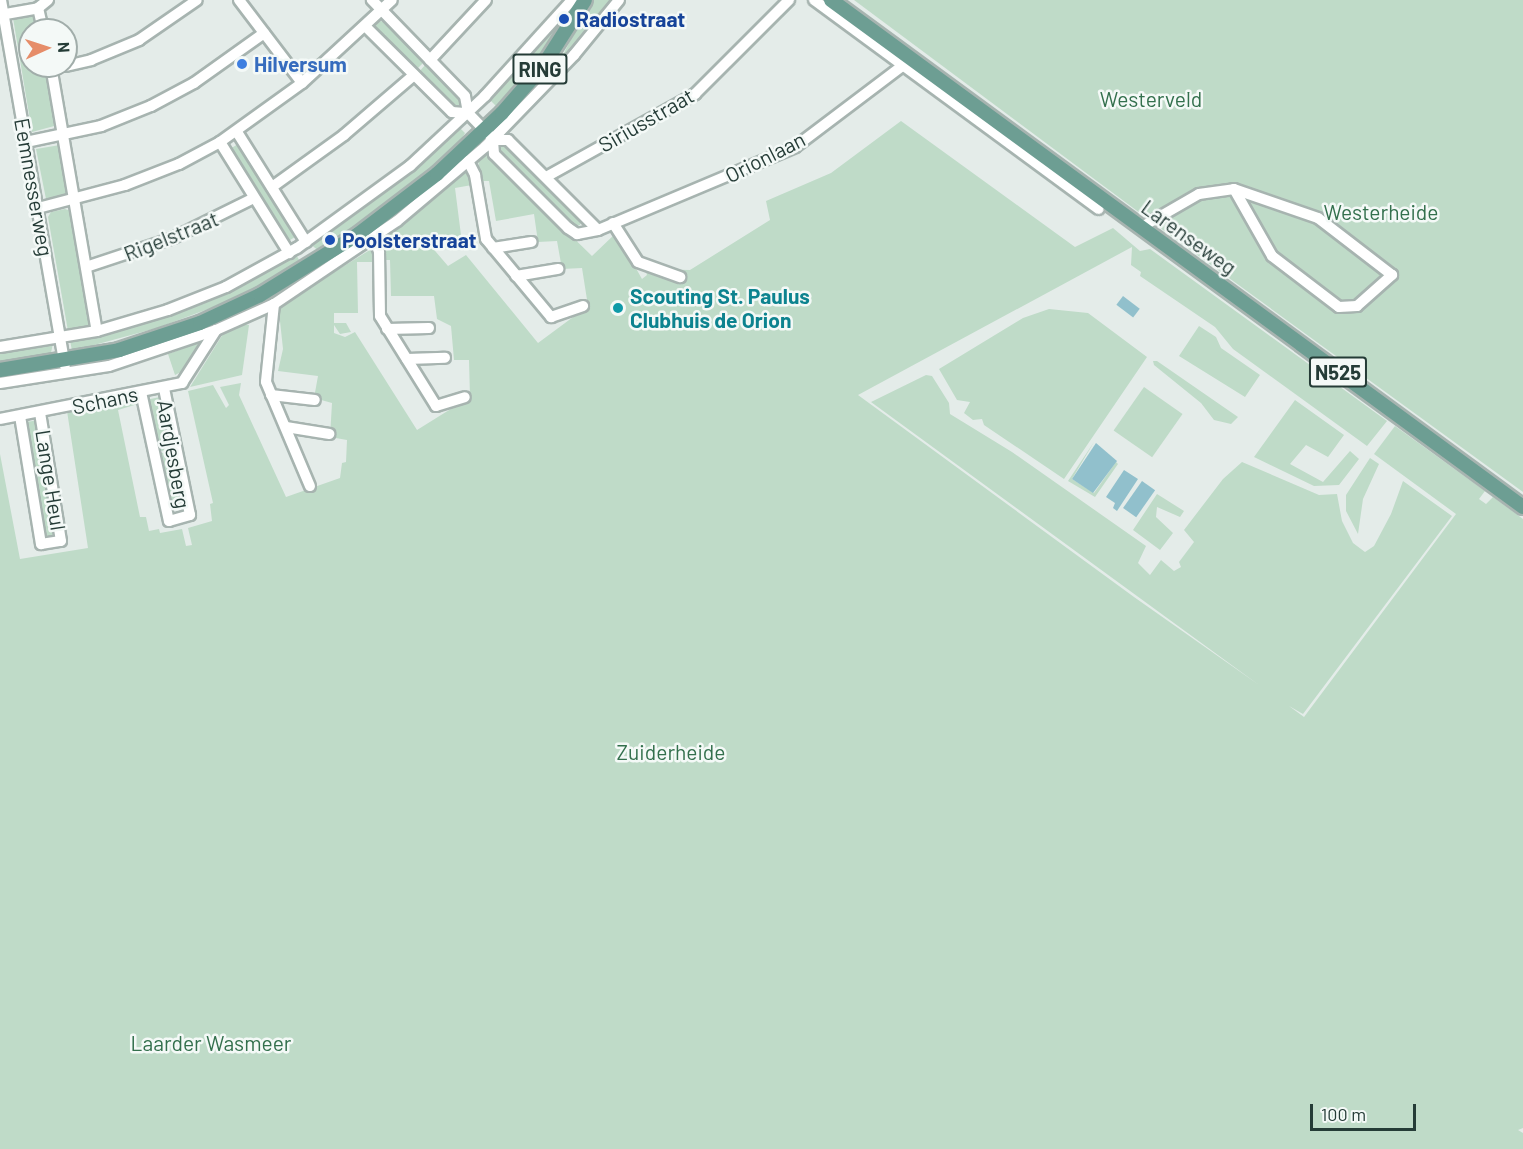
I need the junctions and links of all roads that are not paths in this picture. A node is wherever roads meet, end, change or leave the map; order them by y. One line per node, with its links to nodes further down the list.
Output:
1 (1, 0): 15 (street, Eemnesserweg)
2 (48, 0): 13 (street)
3 (197, 0): 20 (street)
4 (238, 0): 18 (street)
5 (372, 0): 14 (street, Orionlaan)
6 (392, 0): 14 (street)
7 (486, 0): 19 (street)
8 (581, 0): 25 (street); 28 (main road, RING)
9 (619, 0): 28 (street)
10 (789, 0): 32 (street, Siriusstraat)
11 (814, 0): 21 (street)
12 (831, 0): 40 (main road, Larenseweg / N525)
13 (39, 8): 15 (street); 16 (street)
14 (381, 12): 17 (street); 19 (street, Orionlaan)
15 (2, 15): 29 (street, Eemnesserweg)
16 (41, 18)
17 (366, 27): 22 (street, Orionlaan); 24 (street)
18 (264, 33): 24 (street); 27 (street)
19 (430, 60): 25 (street, Orionlaan)
20 (78, 63)
21 (902, 66): 38 (street); 39 (street, Orionlaan)
22 (414, 75): 25 (street, Orionlaan); 33 (street)
23 (53, 78): 27 (street, Eemnesserweg)
24 (302, 83): 26 (street)
25 (468, 113): 28 (street, Orionlaan); 44 (street)
26 (237, 132): 30 (street); 33 (street)
27 (63, 134): 29 (street); 36 (street, Eemnesserweg)
28 (489, 135): 31 (street); 32 (street, Orionlaan); 41 (street, Orionlaan); 48 (main road, RING)
29 (26, 142): 37 (street, Eemnesserweg)
30 (220, 142): 35 (street); 36 (street)
31 (468, 161): 42 (street); 45 (street)
32 (546, 177): 41 (street, Orionlaan)
33 (272, 187): 44 (street)
34 (1234, 189): 34 (street); 40 (street)
35 (254, 198): 44 (street); 46 (street, Rigelstraat)
36 (73, 201): 37 (street); 46 (street, Eemnesserweg)
37 (38, 208): 59 (street, Eemnesserweg)
38 (1098, 209)
39 (613, 223): 41 (street, Orionlaan); 50 (street)
40 (1140, 228): 77 (main road, Larenseweg / N525)
41 (598, 230)
42 (374, 238): 48 (street); 55 (street)
43 (532, 242): 45 (street)
44 (297, 248): 48 (street); 58 (street)
45 (493, 248): 49 (street)
46 (86, 267): 58 (street, Eemnesserweg)
47 (558, 269): 49 (street)
48 (309, 273): 51 (street); 63 (main road, RING)
49 (516, 276): 53 (street)
50 (680, 277)
51 (274, 304): 57 (street); 68 (street)
52 (584, 306): 53 (street)
53 (551, 317): 54 (street)
54 (558, 326)
55 (387, 328): 56 (street); 62 (street)
56 (429, 328)
57 (216, 330): 63 (street); 66 (street, Schans)
58 (97, 331): 59 (street)
59 (61, 339): 60 (street); 63 (street, Eemnesserweg)
60 (0, 348)
61 (445, 358): 62 (street)
62 (407, 359): 69 (street)
63 (66, 367): 64 (main road, RING); 65 (street)
64 (0, 371)
65 (0, 383)
66 (164, 388): 67 (street, Schans); 67 (street, Aardjesberg)
67 (141, 392): 71 (street, Schans)
68 (271, 394): 70 (street); 74 (street)
69 (465, 397)
70 (315, 400)
71 (40, 413): 72 (street, Schans); 72 (street, Lange Heul)
72 (20, 416): 73 (street, Schans)
73 (0, 419)
74 (286, 428): 75 (street); 76 (street)
75 (329, 434)
76 (310, 486)
77 (1523, 507)

